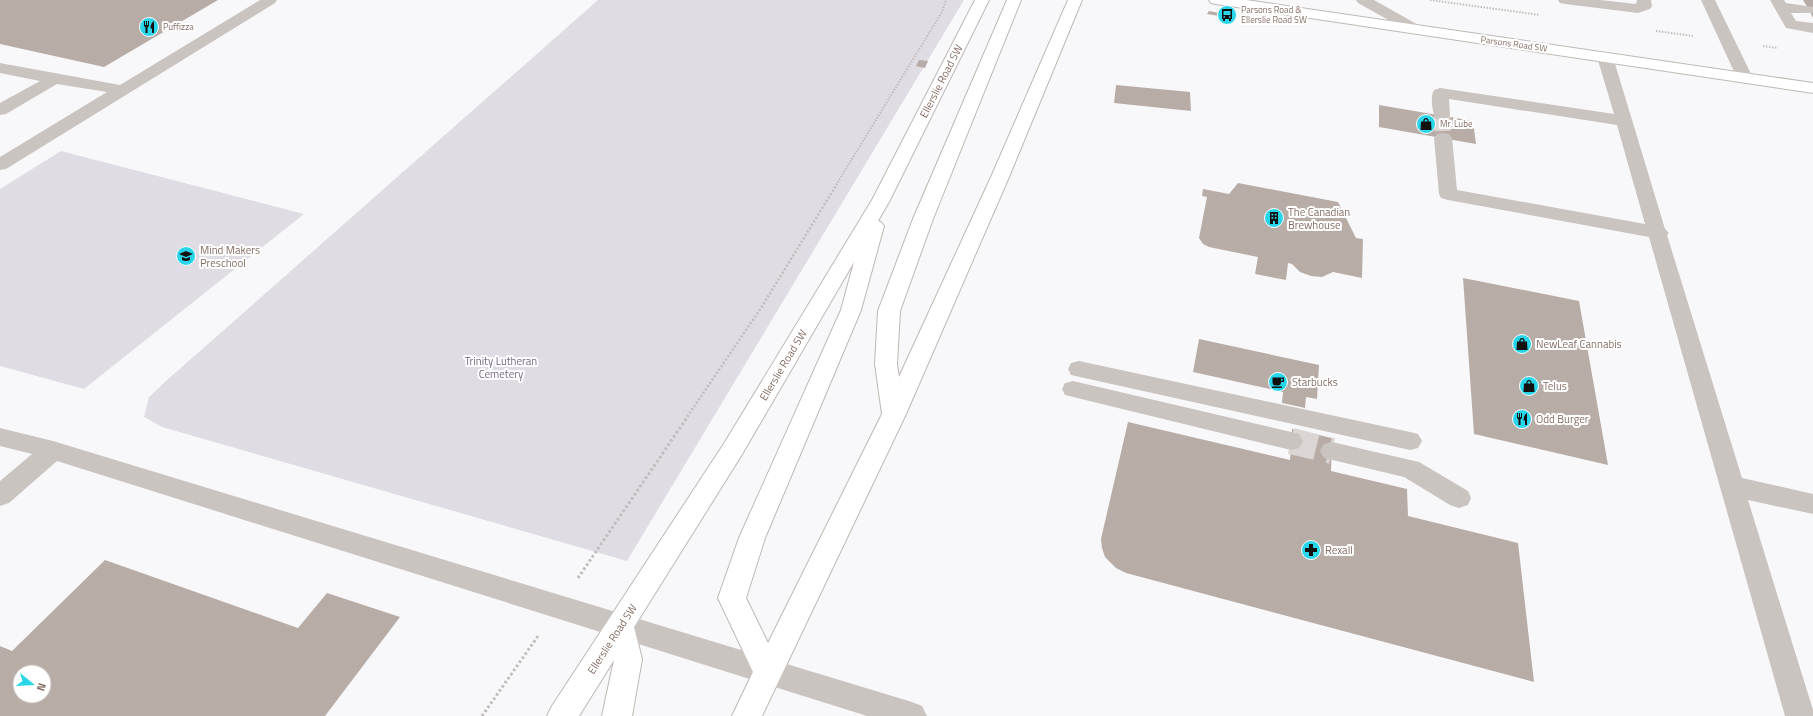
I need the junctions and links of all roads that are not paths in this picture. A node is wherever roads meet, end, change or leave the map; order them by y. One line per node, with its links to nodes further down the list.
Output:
1 (270, 0): 19 (lane)
2 (982, 0): 25 (main road, Ellerslie Road SW)
3 (1014, 0): 27 (main road)
4 (1075, 0): 27 (main road)
5 (1216, 0): 13 (main road, Parsons Road SW)
6 (1363, 0): 13 (lane)
7 (1565, 0): 8 (lane)
8 (1644, 0)
9 (1708, 0): 16 (lane)
10 (1781, 8): 11 (lane); 12 (lane)
11 (1811, 15)
12 (1813, 28)
13 (1415, 29): 14 (main road, Parsons Road SW)
14 (1605, 57): 16 (main road, Parsons Road SW); 22 (lane)
15 (0, 68): 17 (lane)
16 (1745, 78): 18 (main road, Parsons Road SW)
17 (55, 79): 19 (lane); 20 (lane)
18 (1813, 88)
19 (123, 90): 24 (lane)
20 (0, 110)
21 (1442, 115): 22 (lane)
22 (1624, 121): 26 (lane)
23 (1443, 138): 26 (lane)
24 (0, 165)
25 (881, 200): 37 (main road, Ellerslie Road SW); 38 (main road)
26 (1658, 233): 33 (lane)
27 (894, 414): 38 (main road)
28 (0, 438): 31 (lane)
29 (1291, 441): 30 (lane)
30 (1410, 441)
31 (53, 450): 34 (lane); 37 (lane)
32 (1332, 451): 35 (lane)
33 (1732, 486): 36 (lane); 43 (lane)
34 (0, 496)
35 (1459, 498)
36 (1813, 504)
37 (620, 626): 38 (lane); 39 (main road, Ellerslie Road SW); 40 (main road)
38 (768, 672): 41 (main road); 42 (lane)
39 (562, 716)
40 (617, 716)
41 (747, 716)
42 (912, 716)
43 (1800, 716)

